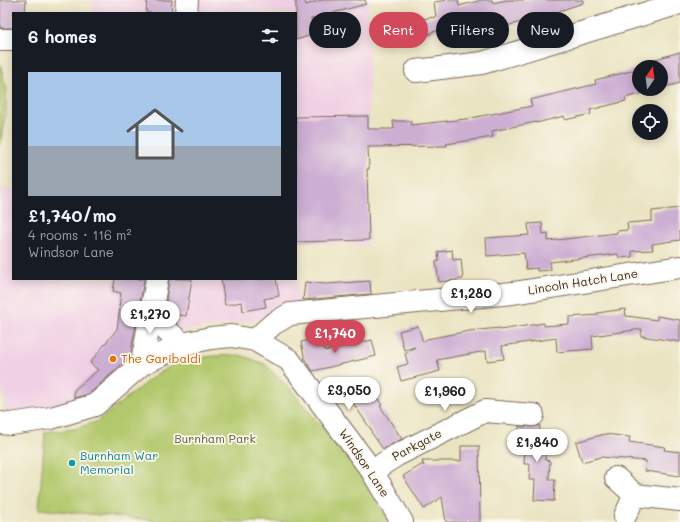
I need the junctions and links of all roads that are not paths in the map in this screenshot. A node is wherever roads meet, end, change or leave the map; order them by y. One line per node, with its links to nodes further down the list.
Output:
1 (187, 0): 3 (street)
2 (680, 3): 6 (street)
3 (186, 12)
4 (0, 40): 5 (street)
5 (12, 40)
6 (416, 71)
7 (680, 267): 10 (street, Lincoln Hatch Lane)
8 (157, 280): 9 (street)
9 (154, 300): 11 (street); 12 (street)
10 (255, 340): 11 (street); 15 (street, Windsor Lane)
11 (183, 344): 12 (street)
12 (142, 364): 14 (street)
13 (533, 415): 15 (street, Parkgate)
14 (0, 423)
15 (372, 471): 20 (street, Windsor Lane)
16 (616, 478): 17 (street)
17 (635, 495): 18 (street); 19 (street)
18 (680, 500)
19 (625, 516)
20 (402, 522)

